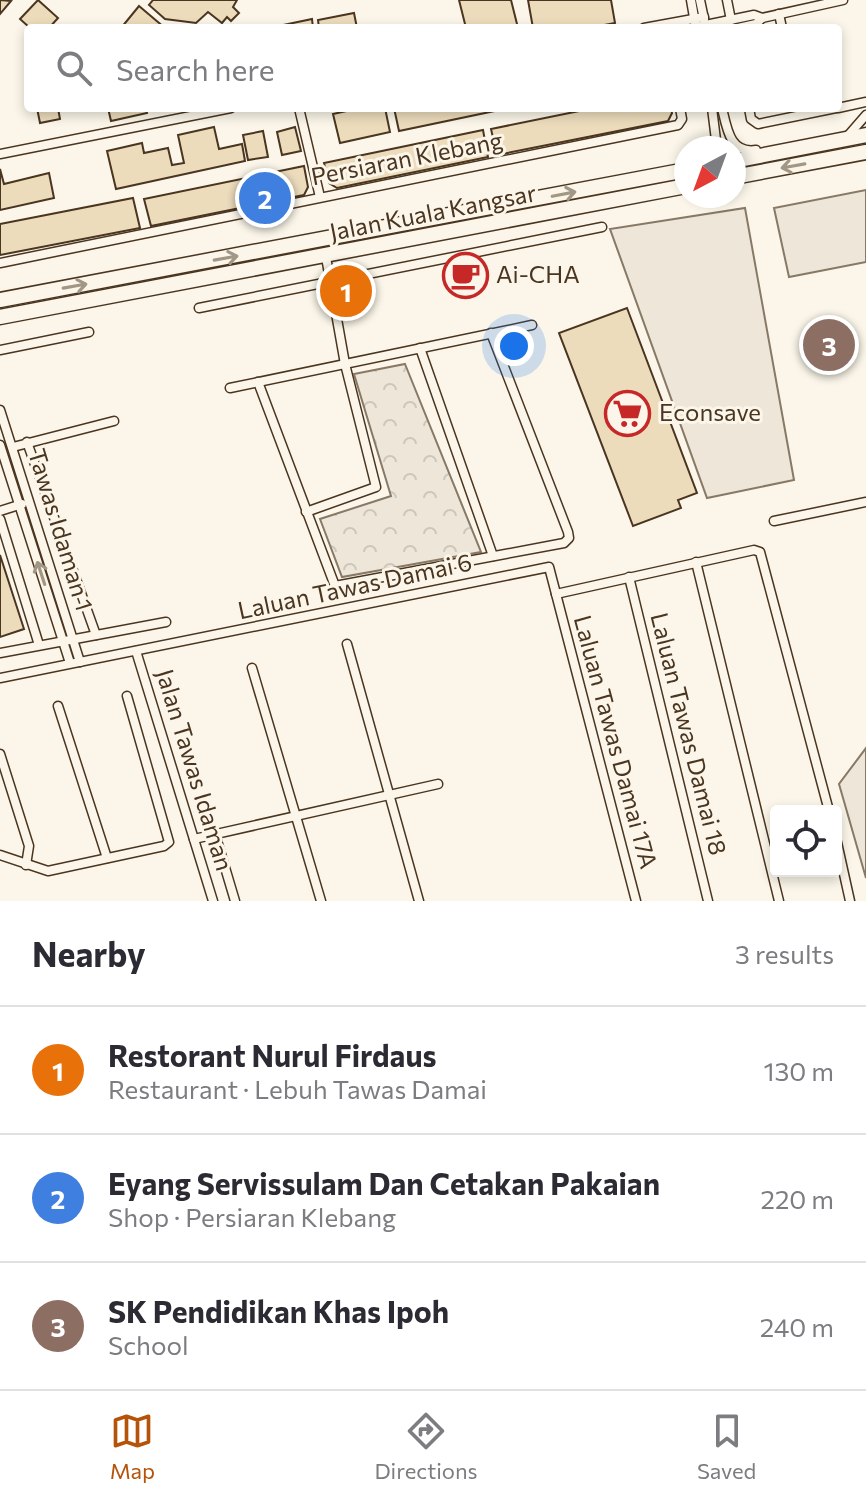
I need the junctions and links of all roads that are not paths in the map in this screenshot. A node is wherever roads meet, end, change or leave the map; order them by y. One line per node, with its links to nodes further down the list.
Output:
1 (691, 0): 9 (street)
2 (700, 0): 9 (street)
3 (727, 0): 8 (street)
4 (843, 0): 5 (street)
5 (817, 3): 6 (street)
6 (779, 14): 7 (street); 11 (street)
7 (762, 18): 8 (street); 10 (street)
8 (731, 20): 9 (street)
9 (700, 24)
10 (756, 24)
11 (781, 24)
12 (866, 102): 13 (street)
13 (842, 107)
14 (211, 112): 27 (street)
15 (300, 112): 34 (street)
16 (680, 112): 34 (street, Persiaran Klebang)
17 (712, 112): 23 (street)
18 (723, 112): 25 (street)
19 (750, 112): 20 (street)
20 (799, 112)
21 (866, 115): 24 (street)
22 (866, 135): 24 (highway)
23 (716, 136)
24 (846, 139): 25 (highway)
25 (792, 149): 28 (highway)
26 (866, 152): 31 (highway, one-way to 31)
27 (0, 154)
28 (746, 159)
29 (674, 166): 32 (street)
30 (674, 173): 32 (highway, Jalan Kuala Kangsar)
31 (746, 175)
32 (650, 178): 39 (highway, Jalan Kuala Kangsar, one-way to 32)
33 (674, 188): 36 (highway, Jalan Kuala Kangsar)
34 (320, 197): 37 (street, Persiaran Klebang)
35 (602, 227): 38 (street)
36 (326, 257): 38 (street); 41 (highway, Jalan Kuala Kangsar)
37 (0, 263)
38 (332, 283): 40 (street); 48 (street)
39 (0, 300)
40 (199, 308)
41 (5, 316): 43 (highway)
42 (532, 325): 45 (street)
43 (0, 328)
44 (89, 332): 47 (street)
45 (491, 333): 46 (street); 63 (street)
46 (420, 348): 48 (street); 63 (street)
47 (0, 350)
48 (345, 364): 49 (street); 60 (street)
49 (258, 382): 50 (street); 60 (street)
50 (230, 388)
51 (0, 410): 55 (street, Tawas Idaman 1)
52 (114, 421): 53 (street)
53 (27, 442): 55 (street); 68 (street)
54 (0, 445): 58 (street, Tawas Idaman 1)
55 (13, 447): 56 (street, Tawas Idaman 1)
56 (30, 502): 58 (street); 69 (street, Tawas Idaman 1)
57 (866, 502): 62 (street)
58 (19, 505): 59 (street); 70 (street, Tawas Idaman 1, one-way to 58)
59 (0, 511)
60 (306, 512): 63 (street)
61 (0, 519): 72 (street)
62 (774, 521)
63 (493, 556)
64 (696, 562): 65 (street); 83 (street); 97 (street)
65 (629, 577): 66 (street); 96 (street, Laluan Tawas Damai 18)
66 (556, 594): 73 (street, Laluan Tawas Damai 6); 95 (street, Laluan Tawas Damai 17A)
67 (166, 622): 68 (street)
68 (96, 635): 69 (street)
69 (73, 638): 70 (street); 75 (street, Tawas Idaman 1)
70 (63, 640): 72 (street); 75 (street, Tawas Idaman 1)
71 (347, 644): 82 (street)
72 (39, 645): 74 (street)
73 (136, 651): 75 (street, Laluan Tawas Damai 6); 86 (street, Jalan Tawas Idaman)
74 (0, 653)
75 (75, 663): 77 (street, Laluan Tawas Damai 6)
76 (252, 668): 84 (street)
77 (0, 678)
78 (127, 696): 88 (street)
79 (58, 706): 88 (street)
80 (0, 754): 89 (street)
81 (438, 784): 82 (street)
82 (390, 795): 84 (street); 94 (street)
83 (827, 805)
84 (296, 816): 85 (street); 93 (street)
85 (215, 834): 86 (street); 92 (street)
86 (194, 839): 91 (street, Jalan Tawas Idaman)
87 (0, 855): 89 (street)
88 (107, 858): 89 (street)
89 (26, 865)
90 (842, 865): 98 (street)
91 (213, 901)
92 (235, 901)
93 (321, 901)
94 (419, 901)
95 (636, 901)
96 (708, 901)
97 (779, 901)
98 (850, 901)

